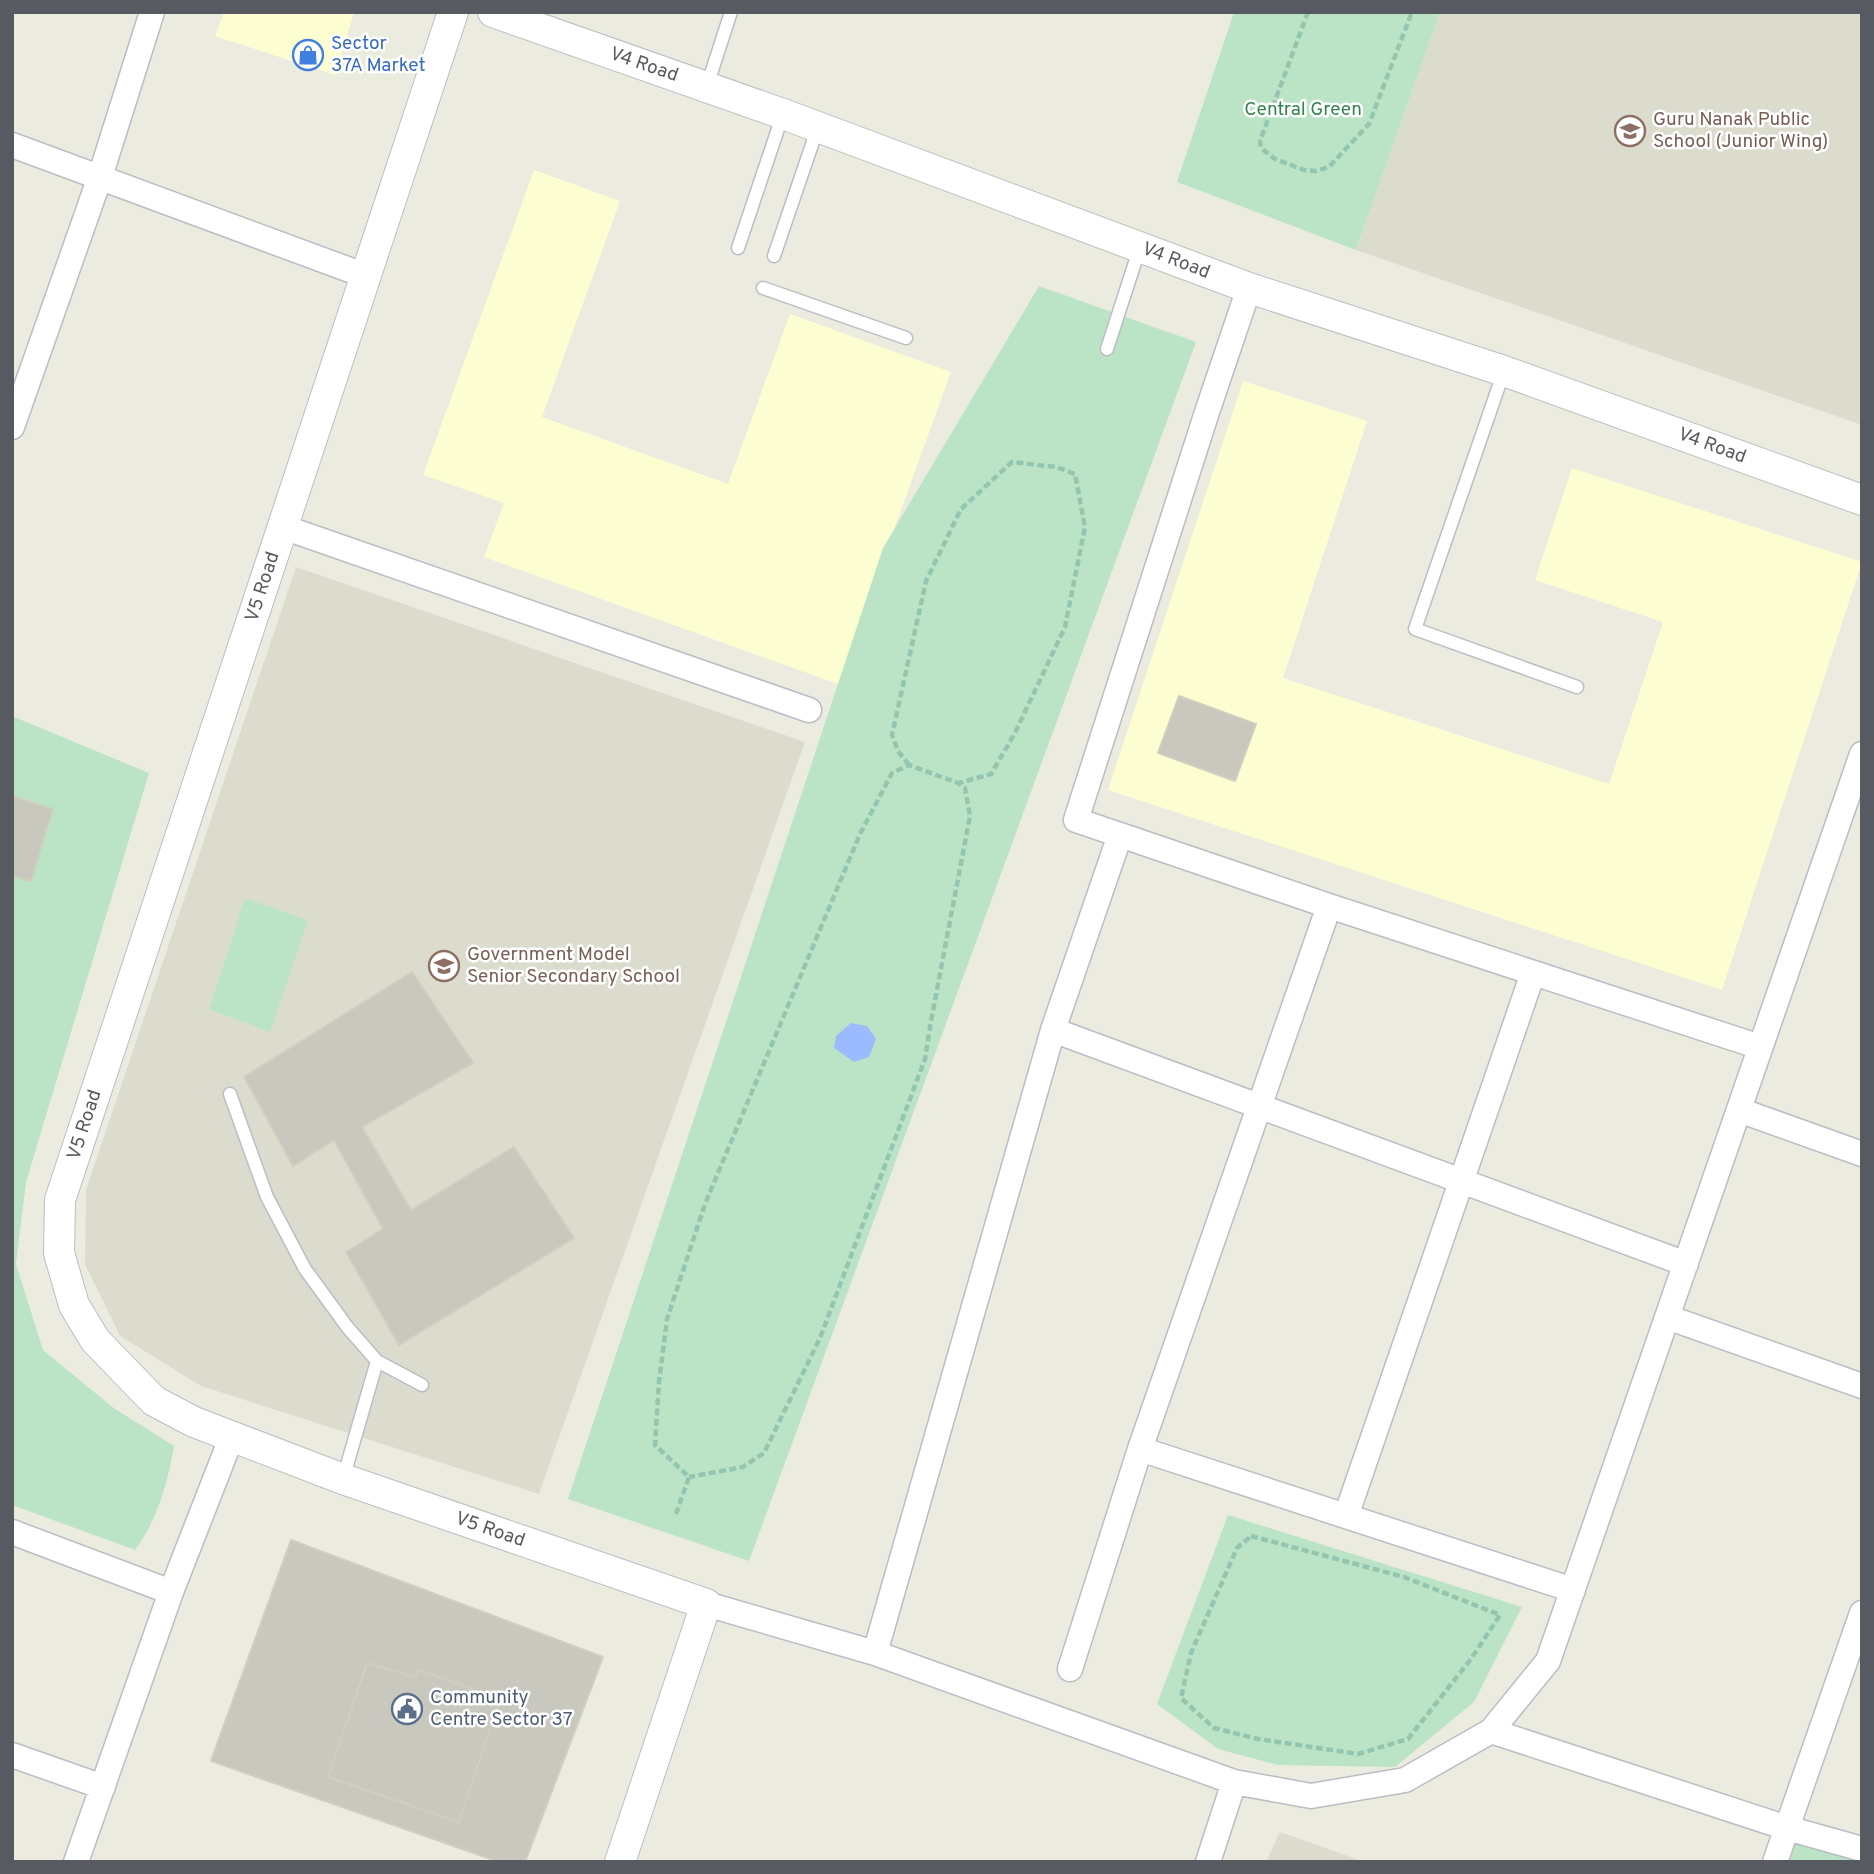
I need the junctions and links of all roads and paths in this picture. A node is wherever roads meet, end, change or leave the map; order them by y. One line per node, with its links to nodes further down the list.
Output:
1 (152, 12): 11 (street)
2 (453, 12): 15 (street, V5 Road)
3 (493, 12): 7 (street, V4 Road)
4 (731, 12): 7 (lane)
5 (1308, 12): 6 (path)
6 (1412, 12)
7 (707, 86): 8 (street, V4 Road)
8 (783, 114): 9 (street, V4 Road); 13 (lane)
9 (818, 127): 12 (street, V4 Road); 14 (lane)
10 (12, 145): 11 (street)
11 (100, 177): 15 (street); 21 (street)
12 (1139, 247): 17 (street, V4 Road); 19 (lane)
13 (738, 248)
14 (774, 256)
15 (366, 276): 23 (street, V5 Road)
16 (763, 288): 18 (lane)
17 (1249, 288): 20 (street, V4 Road); 29 (street)
18 (906, 338)
19 (1107, 349)
20 (1504, 371): 22 (street, V4 Road); 24 (lane)
21 (12, 428)
22 (1862, 500)
23 (283, 527): 25 (street); 44 (street, V5 Road)
24 (1577, 687)
25 (809, 710)
26 (1862, 754): 33 (street)
27 (909, 765): 28 (path); 28 (path); 46 (path)
28 (958, 783): 46 (path)
29 (1121, 835): 30 (street); 32 (street)
30 (1329, 906): 31 (street); 35 (street)
31 (1533, 973): 33 (street); 38 (street)
32 (1052, 1030): 35 (street); 56 (street)
33 (1760, 1047): 36 (street)
34 (230, 1094): 41 (lane)
35 (1259, 1108): 38 (street); 45 (street)
36 (1739, 1110): 37 (street); 39 (street)
37 (1862, 1154)
38 (1461, 1182): 39 (street); 49 (street)
39 (1686, 1264): 40 (street)
40 (1667, 1317): 43 (street); 52 (street)
41 (377, 1361): 42 (lane); 47 (lane)
42 (422, 1385)
43 (1862, 1386)
44 (232, 1436): 47 (street, V5 Road); 53 (street)
45 (1140, 1449): 49 (street); 57 (street)
46 (690, 1477): 48 (path)
47 (343, 1479): 54 (street, V5 Road)
48 (676, 1514)
49 (1346, 1516): 52 (street)
50 (12, 1532): 53 (street)
51 (1237, 1548): 51 (path)
52 (1573, 1590): 58 (street)
53 (171, 1592): 61 (street)
54 (706, 1604): 56 (street); 65 (street)
55 (1861, 1615): 62 (street)
56 (875, 1653): 60 (street)
57 (1070, 1669)
58 (1491, 1731): 60 (street); 62 (street)
59 (12, 1755): 61 (street)
60 (1234, 1782): 66 (street)
61 (103, 1787): 64 (street)
62 (1787, 1828): 63 (street); 67 (street)
63 (1862, 1849)
64 (76, 1862)
65 (620, 1862)
66 (1208, 1862)
67 (1775, 1862)

